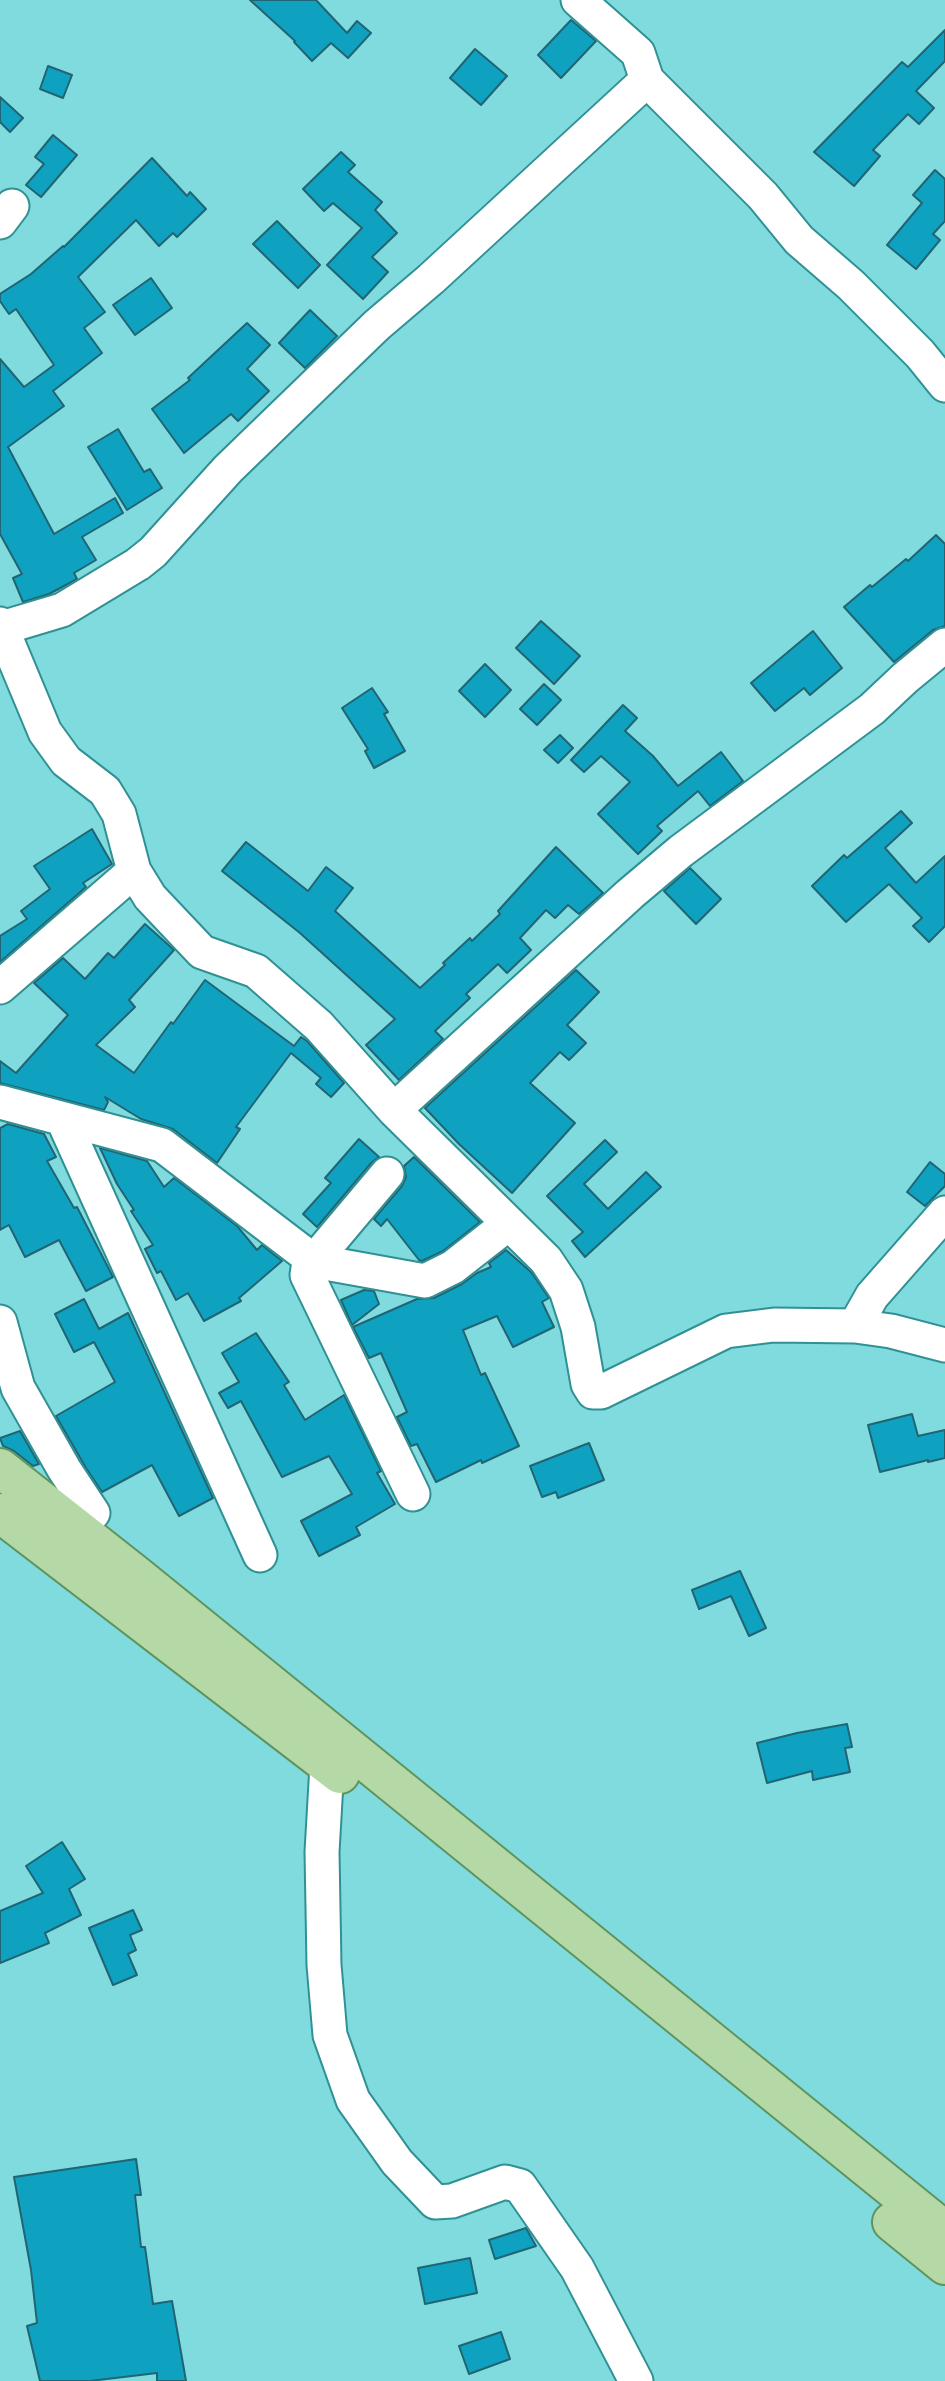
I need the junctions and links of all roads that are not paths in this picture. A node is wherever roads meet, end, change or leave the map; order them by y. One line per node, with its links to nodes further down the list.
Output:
1 (578, 0): 2 (street)
2 (647, 80): 3 (street); 4 (street)
3 (945, 384)
4 (1, 626): 6 (street)
5 (945, 645): 9 (street)
6 (134, 871): 7 (street); 9 (street)
7 (0, 987)
8 (0, 1102): 10 (street)
9 (394, 1110): 13 (street)
10 (63, 1120): 14 (street); 22 (street)
11 (387, 1174): 14 (street)
12 (945, 1213): 16 (street)
13 (508, 1224): 14 (street); 16 (street)
14 (314, 1261): 19 (street)
15 (0, 1322): 21 (street)
16 (855, 1326): 17 (street)
17 (945, 1346)
18 (0, 1468): 24 (main road)
19 (413, 1494)
20 (0, 1513): 23 (main road)
21 (93, 1513)
22 (260, 1555)
23 (327, 1765): 25 (main road); 26 (street)
24 (945, 2231)
25 (945, 2265)
26 (636, 2381)

